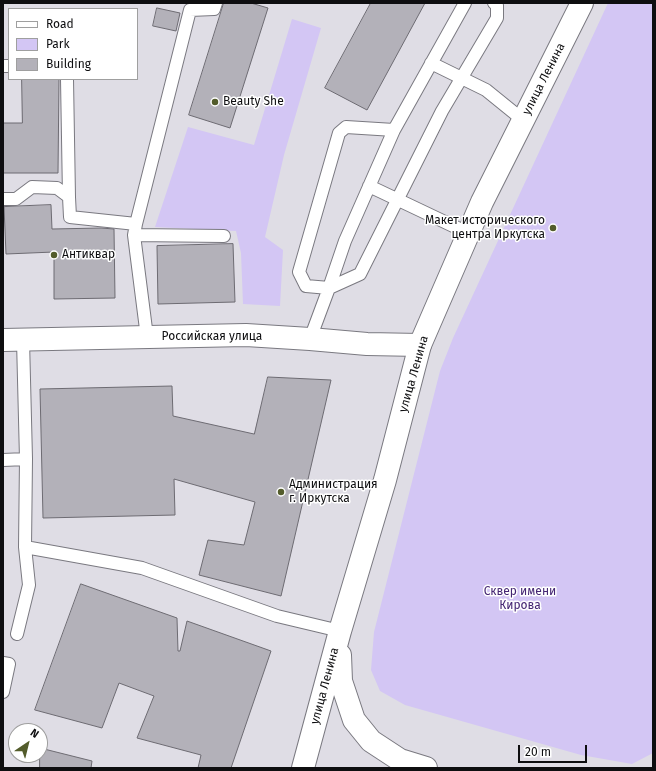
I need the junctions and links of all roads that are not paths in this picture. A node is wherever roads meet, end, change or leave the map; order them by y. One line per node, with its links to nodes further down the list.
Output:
1 (216, 3): 14 (lane)
2 (465, 3): 5 (lane)
3 (494, 3): 6 (lane)
4 (582, 3): 8 (main road, улица Ленина)
5 (431, 63): 6 (lane); 9 (lane)
6 (460, 78): 8 (lane); 13 (lane)
7 (67, 80): 11 (lane)
8 (524, 120): 15 (main road, улица Ленина)
9 (394, 130): 10 (lane); 17 (lane)
10 (369, 186): 13 (lane); 17 (lane)
11 (68, 197): 12 (lane); 14 (lane)
12 (3, 199)
13 (397, 200): 15 (lane); 17 (lane)
14 (135, 230): 16 (lane); 18 (lane)
15 (468, 233): 21 (main road, улица Ленина)
16 (224, 236)
17 (329, 288): 19 (lane)
18 (147, 337): 19 (main road, Российская улица); 20 (main road, Российская улица)
19 (310, 339): 21 (main road, Российская улица)
20 (13, 340): 22 (lane)
21 (420, 345): 25 (main road, улица Ленина)
22 (26, 459): 23 (lane); 24 (lane)
23 (3, 460)
24 (25, 547): 25 (lane); 26 (lane)
25 (340, 631): 29 (main road, улица Ленина); 30 (main road)
26 (17, 634)
27 (3, 663): 28 (lane)
28 (3, 692)
29 (304, 768)
30 (426, 768)

